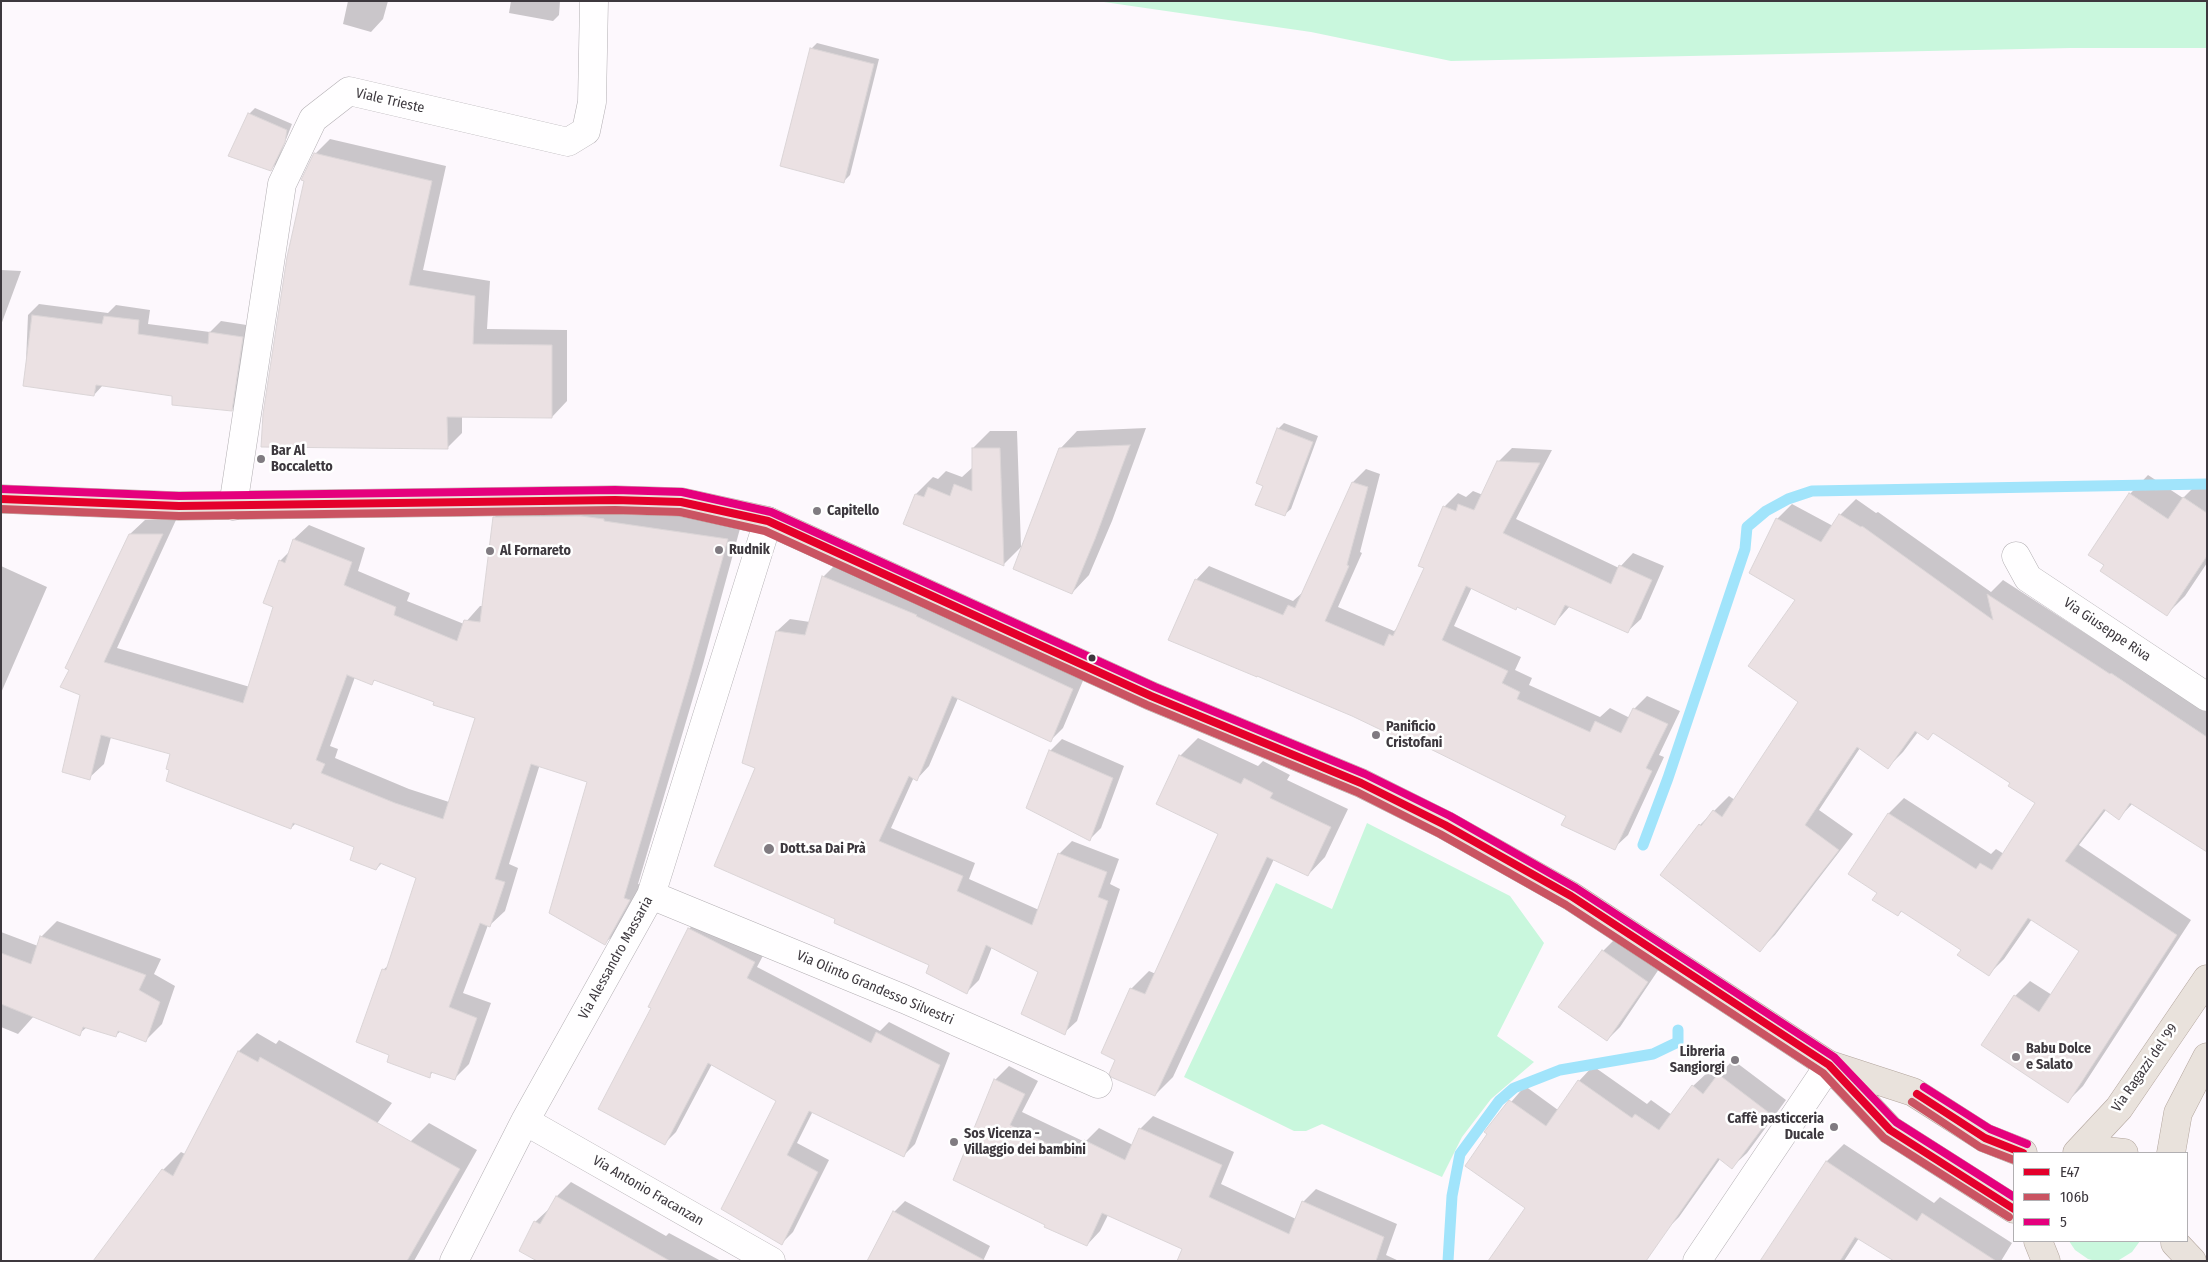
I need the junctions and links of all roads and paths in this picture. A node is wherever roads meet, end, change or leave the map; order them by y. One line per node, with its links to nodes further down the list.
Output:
1 (594, 1): 3 (street, Viale Trieste)
2 (1, 499): 3 (main road)
3 (233, 506): 4 (main road)
4 (768, 521): 7 (street, Via Alessandro Massaria); 10 (main road)
5 (2016, 556): 6 (street, Via Giuseppe Riva)
6 (2207, 697)
7 (651, 895): 11 (street, Via Olinto Grandesso Silvestri); 12 (street, Via Alessandro Massaria)
8 (2207, 979): 14 (main road, Via Ragazzi del '99)
9 (2207, 1057): 17 (main road)
10 (1829, 1065): 13 (main road); 18 (main road); 21 (street)
11 (1098, 1084)
12 (525, 1121): 19 (street, Via Alessandro Massaria); 20 (street, Via Antonio Fracanzan)
13 (2020, 1152)
14 (2078, 1152)
15 (2098, 1152): 16 (main road)
16 (2115, 1152)
17 (2171, 1152)
18 (2013, 1208)
19 (454, 1261)
20 (771, 1261)
21 (1696, 1261)

